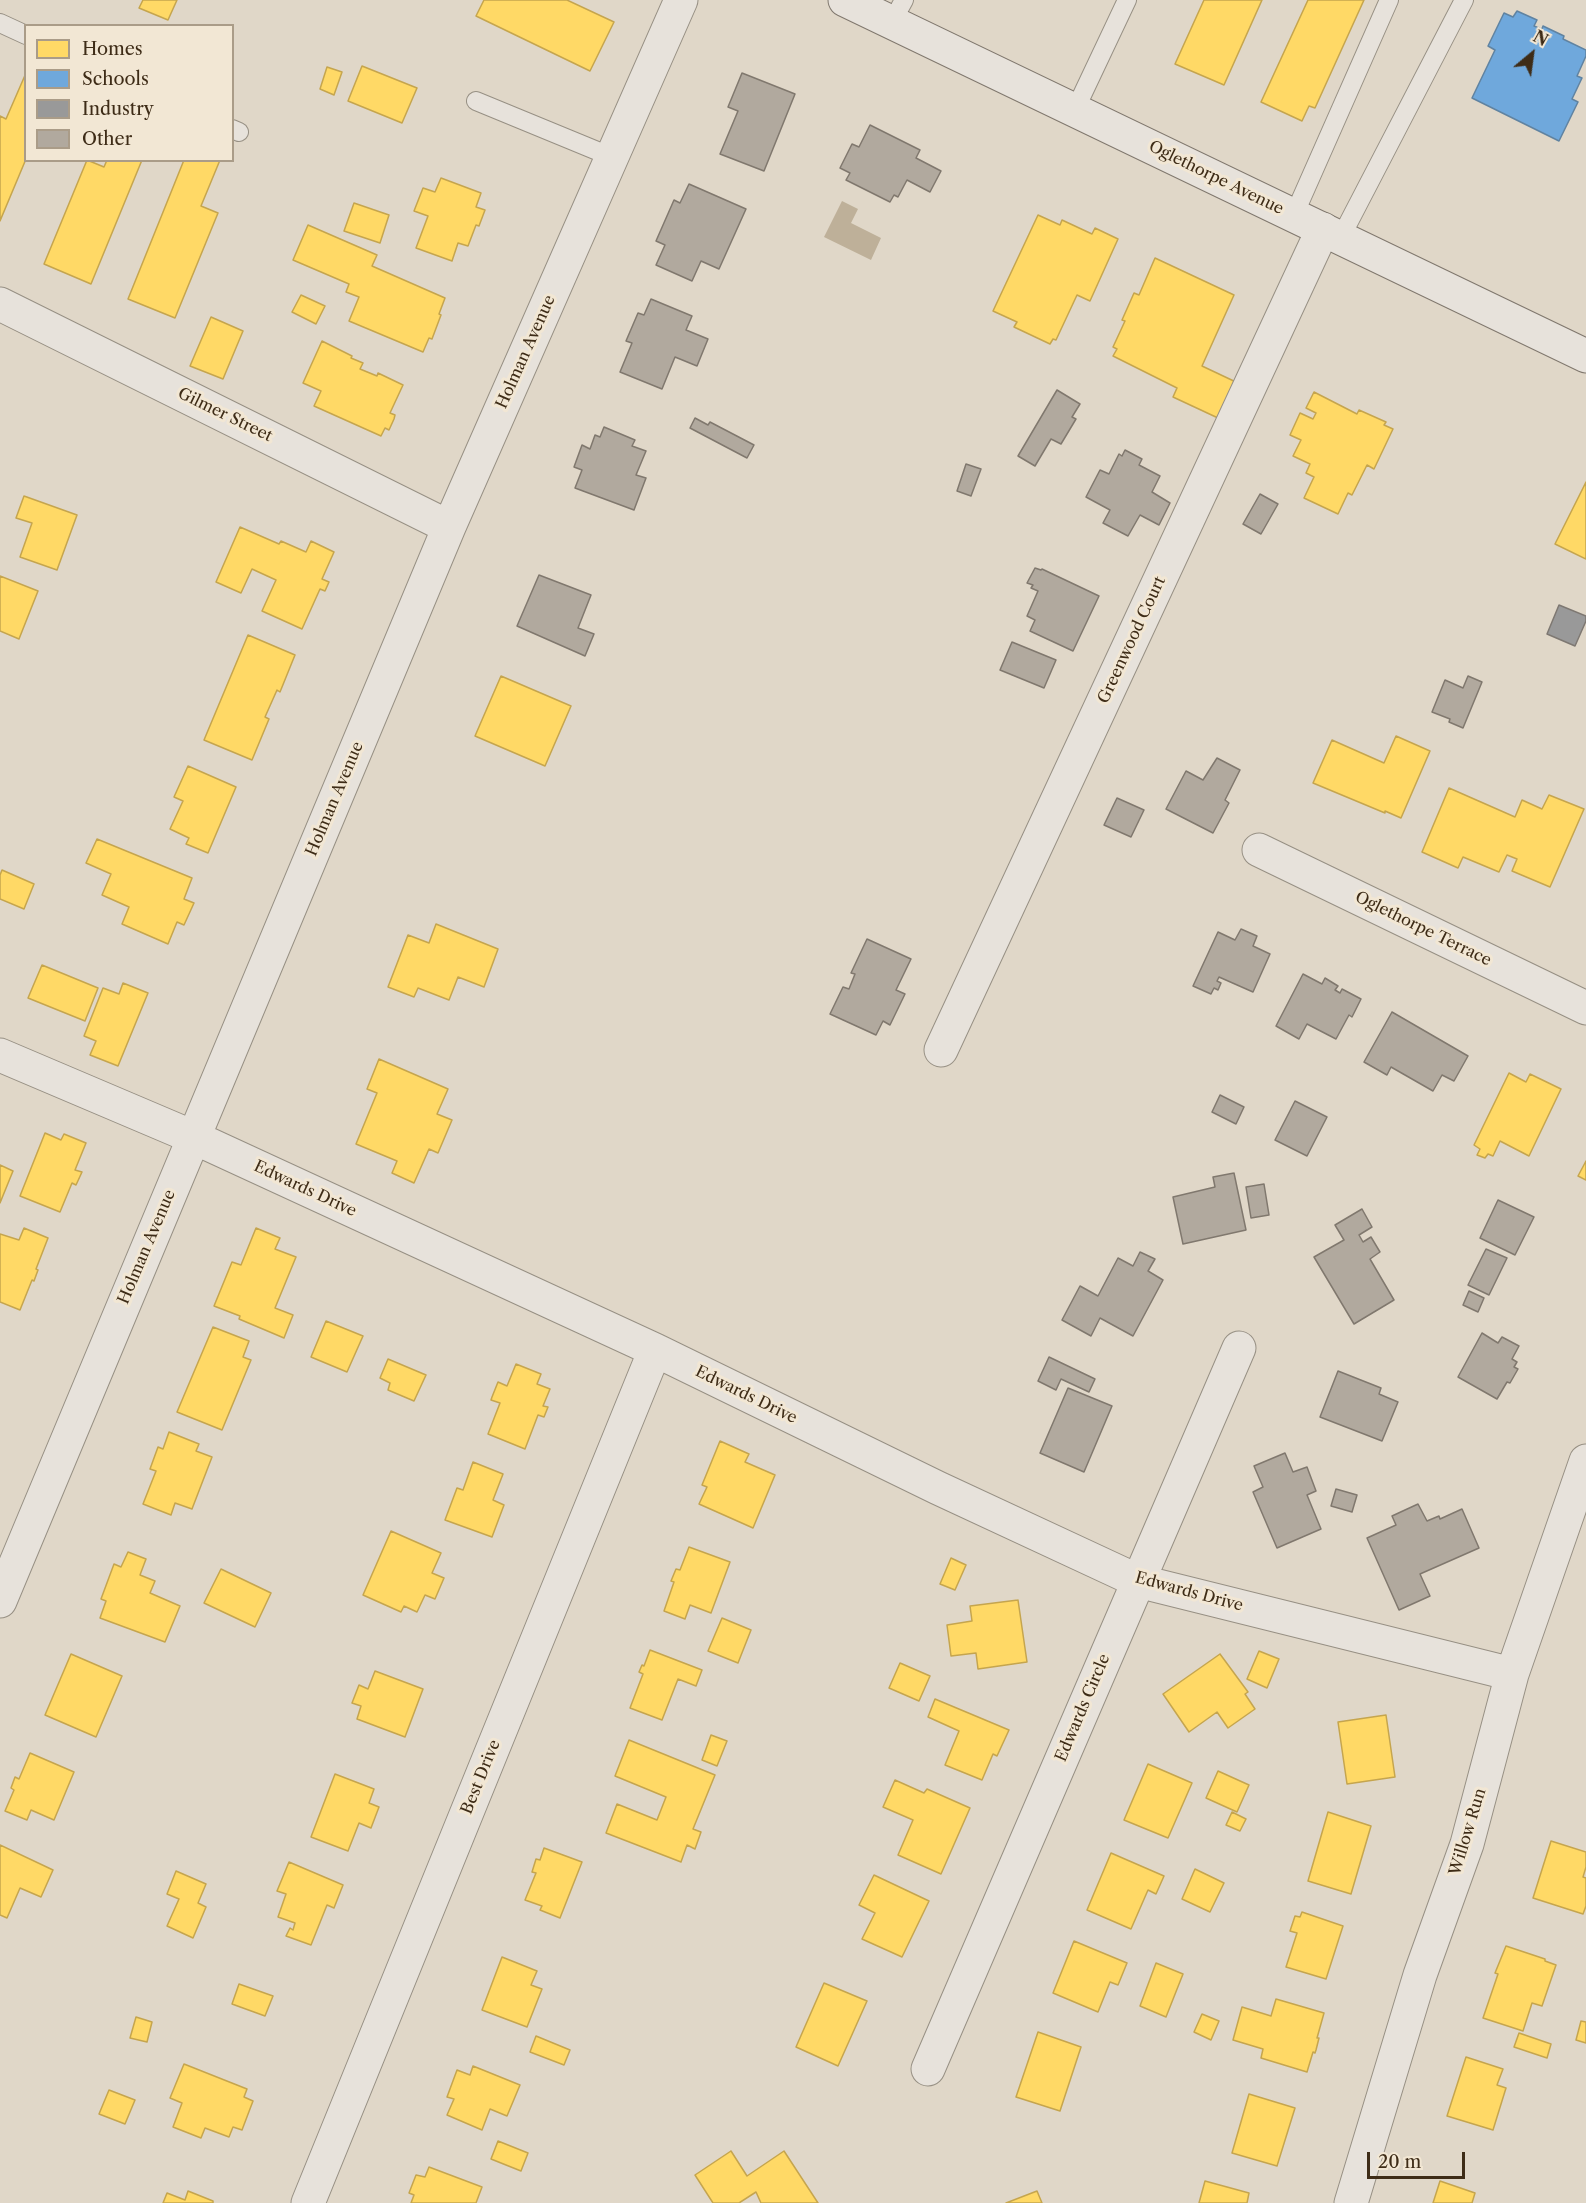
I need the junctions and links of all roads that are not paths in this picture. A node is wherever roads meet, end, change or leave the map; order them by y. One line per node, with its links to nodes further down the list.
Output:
1 (681, 0): 11 (street, Holman Avenue)
2 (845, 0): 6 (street, Oglethorpe Avenue)
3 (1127, 0): 10 (lane)
4 (1389, 0): 12 (lane)
5 (1464, 0): 13 (lane)
6 (898, 11): 10 (street, Oglethorpe Avenue)
7 (0, 23): 8 (lane)
8 (24, 33)
9 (476, 101): 11 (lane)
10 (1075, 110): 12 (street, Oglethorpe Avenue)
11 (612, 157): 16 (street, Holman Avenue)
12 (1294, 215): 13 (street, Oglethorpe Avenue)
13 (1332, 233): 15 (street, Oglethorpe Avenue); 19 (street, Greenwood Court)
14 (0, 304): 16 (street, Gilmer Street)
15 (1586, 356)
16 (449, 527): 21 (street, Holman Avenue)
17 (1259, 850): 18 (street, Oglethorpe Terrace)
18 (1586, 1008)
19 (941, 1050)
20 (0, 1055): 21 (street, Edwards Drive)
21 (193, 1137): 23 (street, Edwards Drive); 26 (street, Holman Avenue)
22 (1239, 1348): 25 (street, Edwards Circle)
23 (655, 1350): 25 (street, Edwards Drive); 29 (street, Best Drive)
24 (1586, 1461): 27 (street, Willow Run)
25 (1138, 1581): 27 (street, Edwards Drive); 28 (street, Edwards Circle)
26 (0, 1601)
27 (1512, 1674): 30 (street, Willow Run)
28 (928, 2069)
29 (308, 2203)
30 (1351, 2203)

